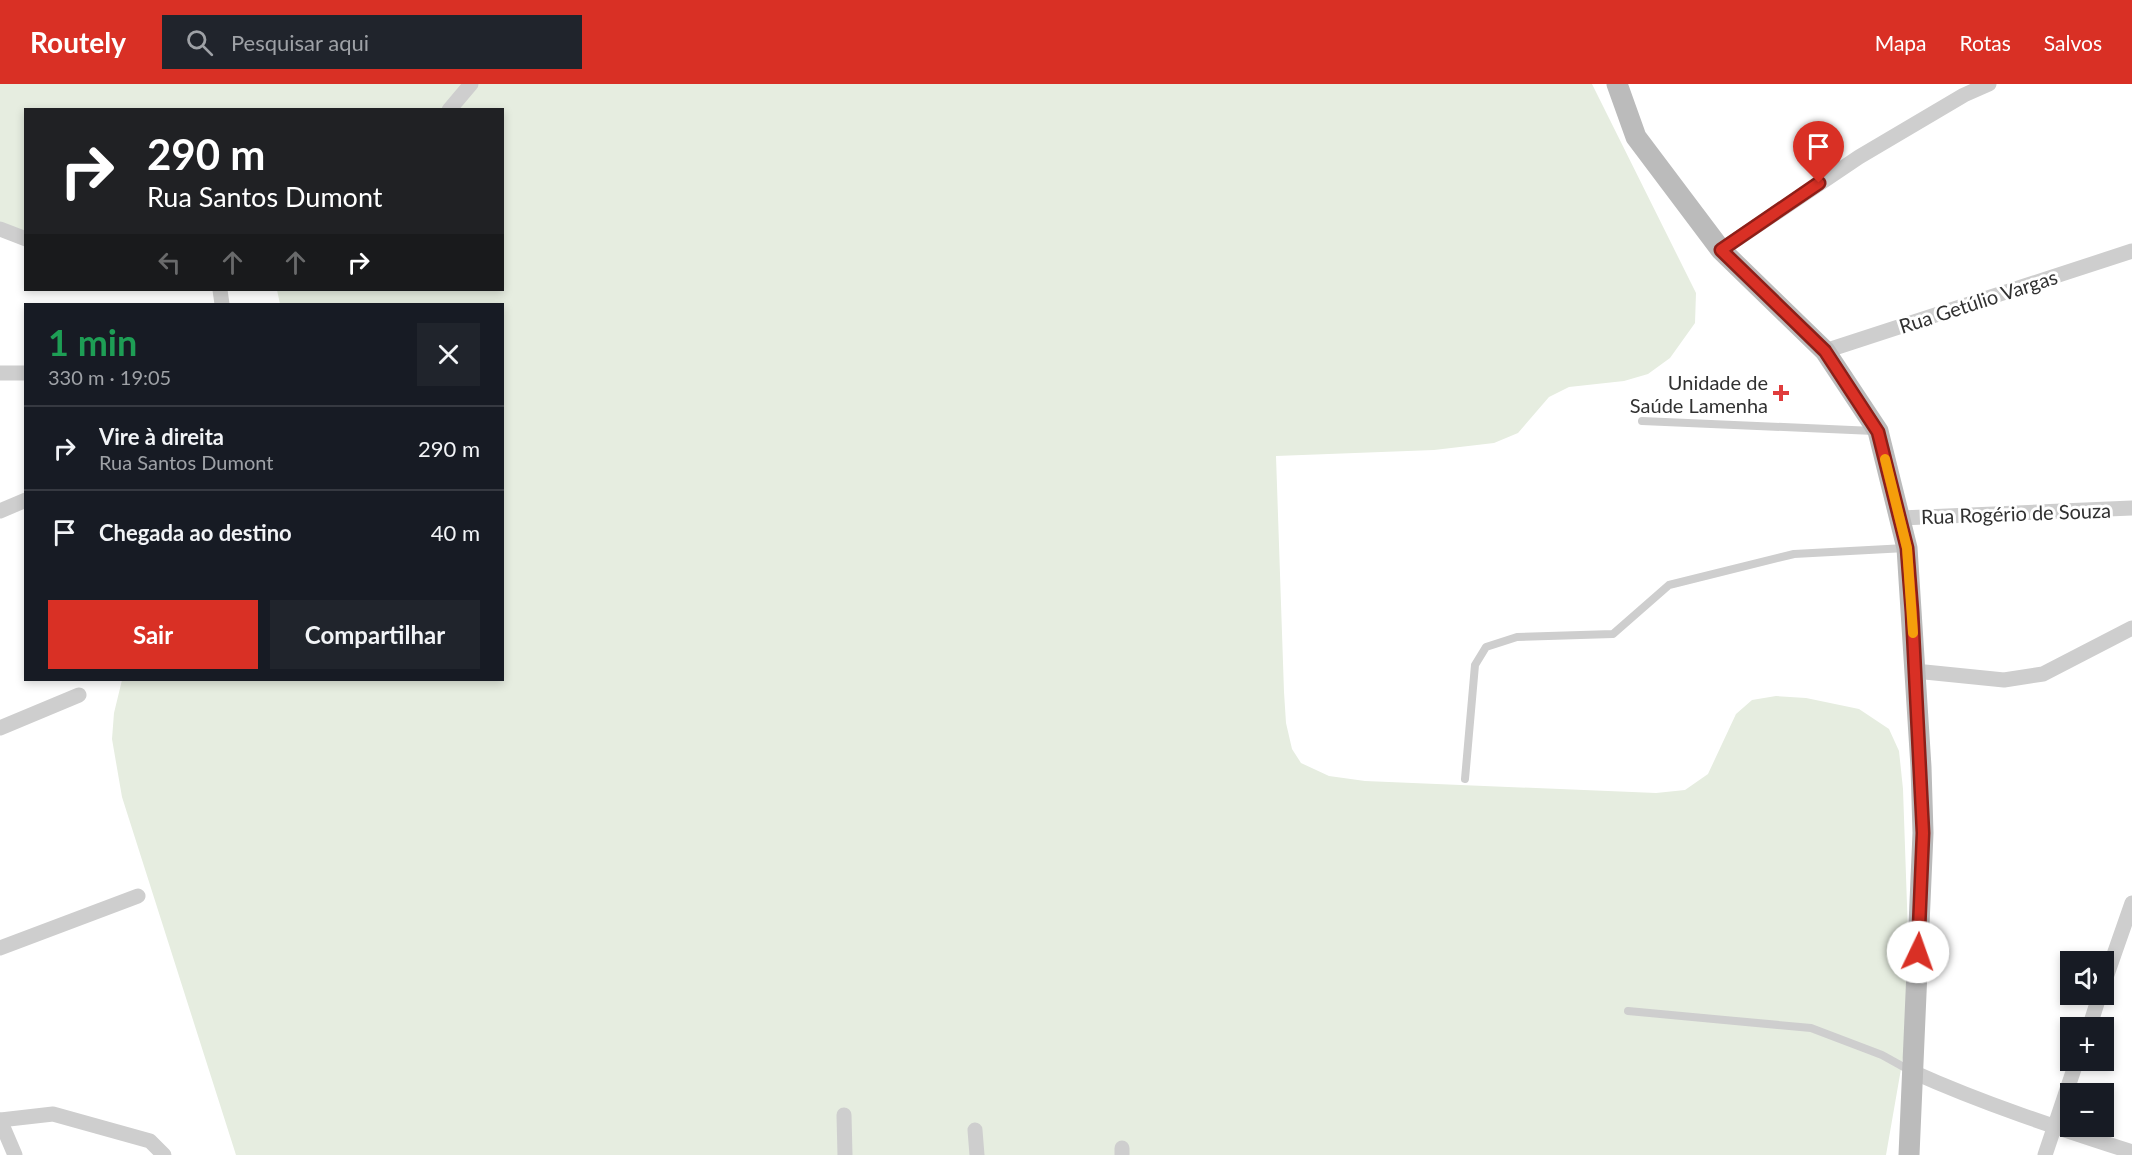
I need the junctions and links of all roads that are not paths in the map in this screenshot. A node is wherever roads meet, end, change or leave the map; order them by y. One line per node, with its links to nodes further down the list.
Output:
1 (471, 84): 4 (street)
2 (1617, 84): 7 (main road)
3 (1989, 84): 7 (street)
4 (451, 108)
5 (0, 229): 6 (street)
6 (24, 238)
7 (1721, 250): 9 (main road)
8 (2132, 251): 9 (street, Rua Getúlio Vargas)
9 (1825, 351): 13 (main road)
10 (0, 373): 11 (street)
11 (24, 373)
12 (1642, 421): 13 (lane)
13 (1878, 432): 17 (main road)
14 (24, 501): 16 (street)
15 (2132, 508): 17 (street, Rua Rogério de Souza)
16 (0, 511)
17 (1900, 518): 18 (main road)
18 (1907, 548): 20 (main road); 23 (lane)
19 (2132, 628): 20 (street)
20 (1915, 670): 30 (main road)
21 (78, 695): 22 (street)
22 (0, 728)
23 (1465, 779)
24 (138, 896): 26 (street)
25 (2132, 903): 27 (street)
26 (0, 948)
27 (2114, 955)
28 (1628, 1011): 30 (lane)
29 (2073, 1071): 33 (street)
30 (1913, 1072): 33 (street); 40 (main road)
31 (844, 1115): 38 (street)
32 (0, 1120): 36 (street); 37 (street)
33 (2054, 1127): 35 (street); 41 (street)
34 (975, 1130): 39 (street)
35 (2132, 1152)
36 (15, 1155)
37 (164, 1155)
38 (845, 1155)
39 (977, 1155)
40 (1909, 1155)
41 (2045, 1155)

